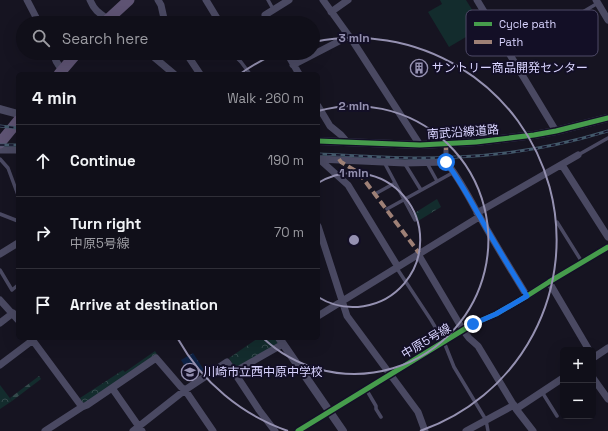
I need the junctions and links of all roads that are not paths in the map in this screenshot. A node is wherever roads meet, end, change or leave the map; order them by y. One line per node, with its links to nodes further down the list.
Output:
1 (27, 0): 16 (street)
2 (90, 0): 17 (street)
3 (129, 0): 18 (main road)
4 (158, 0): 19 (street)
5 (206, 0): 20 (street)
6 (268, 0): 12 (lane)
7 (289, 0): 12 (street)
8 (323, 0): 15 (street)
9 (348, 0): 15 (street)
10 (477, 0): 13 (street)
11 (597, 2): 14 (lane); 22 (street)
12 (273, 10): 21 (street)
13 (483, 10)
14 (585, 10)
15 (331, 12): 23 (street)
16 (35, 16)
17 (103, 16)
18 (114, 16)
19 (163, 16)
20 (216, 16)
21 (266, 16)
22 (608, 20)
23 (349, 36): 24 (street); 51 (street)
24 (320, 51)
25 (511, 56): 45 (street)
26 (56, 60): 34 (street)
27 (72, 60): 35 (main road)
28 (157, 60): 36 (street)
29 (191, 60): 37 (street)
30 (240, 60): 38 (lane)
31 (290, 60): 33 (street)
32 (303, 60): 33 (street)
33 (293, 65): 39 (street)
34 (62, 72)
35 (63, 72)
36 (172, 72)
37 (199, 72)
38 (249, 72)
39 (298, 72)
40 (320, 109): 48 (street)
41 (0, 110): 42 (street)
42 (16, 114)
43 (608, 118): 45 (street, 南武沿線道路)
44 (16, 124): 49 (main road)
45 (556, 131): 50 (street, 南武沿線道路)
46 (608, 138): 54 (lane)
47 (320, 141): 48 (street, 南武沿線道路)
48 (347, 142): 51 (street, 南武沿線道路)
49 (0, 143)
50 (446, 144): 51 (street, 南武沿線道路); 59 (street)
51 (420, 145)
52 (0, 150): 53 (street)
53 (16, 150)
54 (578, 155): 62 (street)
55 (0, 159): 66 (lane)
56 (320, 159): 58 (street)
57 (320, 161): 83 (street)
58 (384, 162): 60 (street); 65 (lane)
59 (446, 162): 61 (street); 63 (street)
60 (405, 163): 61 (street); 67 (lane)
61 (427, 163): 64 (lane)
62 (562, 165): 72 (street); 77 (street)
63 (454, 172): 64 (lane); 72 (street)
64 (437, 182): 67 (lane)
65 (395, 183): 68 (lane); 69 (lane)
66 (16, 190)
67 (421, 190): 69 (lane)
68 (375, 194)
69 (404, 200): 70 (lane); 74 (lane)
70 (387, 209)
71 (0, 214): 73 (lane)
72 (478, 215): 81 (street); 87 (street)
73 (16, 220)
74 (415, 220)
75 (557, 222): 82 (lane)
76 (320, 232): 89 (street)
77 (608, 237)
78 (16, 244): 80 (street)
79 (607, 249): 82 (street, 中原5号線)
80 (0, 254)
81 (418, 254): 83 (street); 94 (street)
82 (582, 262): 85 (street, 中原5号線)
83 (397, 267): 89 (street); 98 (lane)
84 (0, 270): 86 (lane)
85 (549, 282): 87 (street, 中原5号線); 99 (street)
86 (16, 287)
87 (527, 296): 94 (street, 中原5号線)
88 (0, 300): 90 (street)
89 (342, 301): 91 (street); 104 (street)
90 (13, 313): 92 (street); 93 (street)
91 (320, 315)
92 (16, 317)
93 (0, 323)
94 (463, 330): 98 (street, 中原5号線); 113 (street)
95 (31, 340): 102 (street)
96 (33, 340): 112 (street)
97 (281, 340): 103 (street); 114 (street)
98 (444, 342): 104 (street, 中原5号線); 117 (lane)
99 (587, 347)
100 (608, 348): 101 (street)
101 (596, 356)
102 (0, 365)
103 (234, 372): 109 (street); 121 (street)
104 (391, 374): 108 (street, 中原5号線); 124 (street)
105 (560, 380): 110 (street)
106 (596, 382): 111 (street)
107 (112, 388): 109 (street); 112 (street); 118 (street)
108 (366, 389): 114 (street, 中原5号線); 116 (lane)
109 (185, 390): 118 (street); 120 (street)
110 (542, 392): 113 (street); 115 (lane)
111 (608, 399)
112 (82, 407): 119 (street)
113 (515, 407): 117 (street); 127 (street)
114 (330, 412): 122 (street, 中原5号線); 123 (street)
115 (557, 416)
116 (381, 417)
117 (486, 420): 125 (street); 126 (lane)
118 (138, 430)
119 (45, 431)
120 (213, 431)
121 (275, 431)
122 (298, 431)
123 (343, 431)
124 (425, 431)
125 (466, 431)
126 (488, 431)
127 (534, 431)

